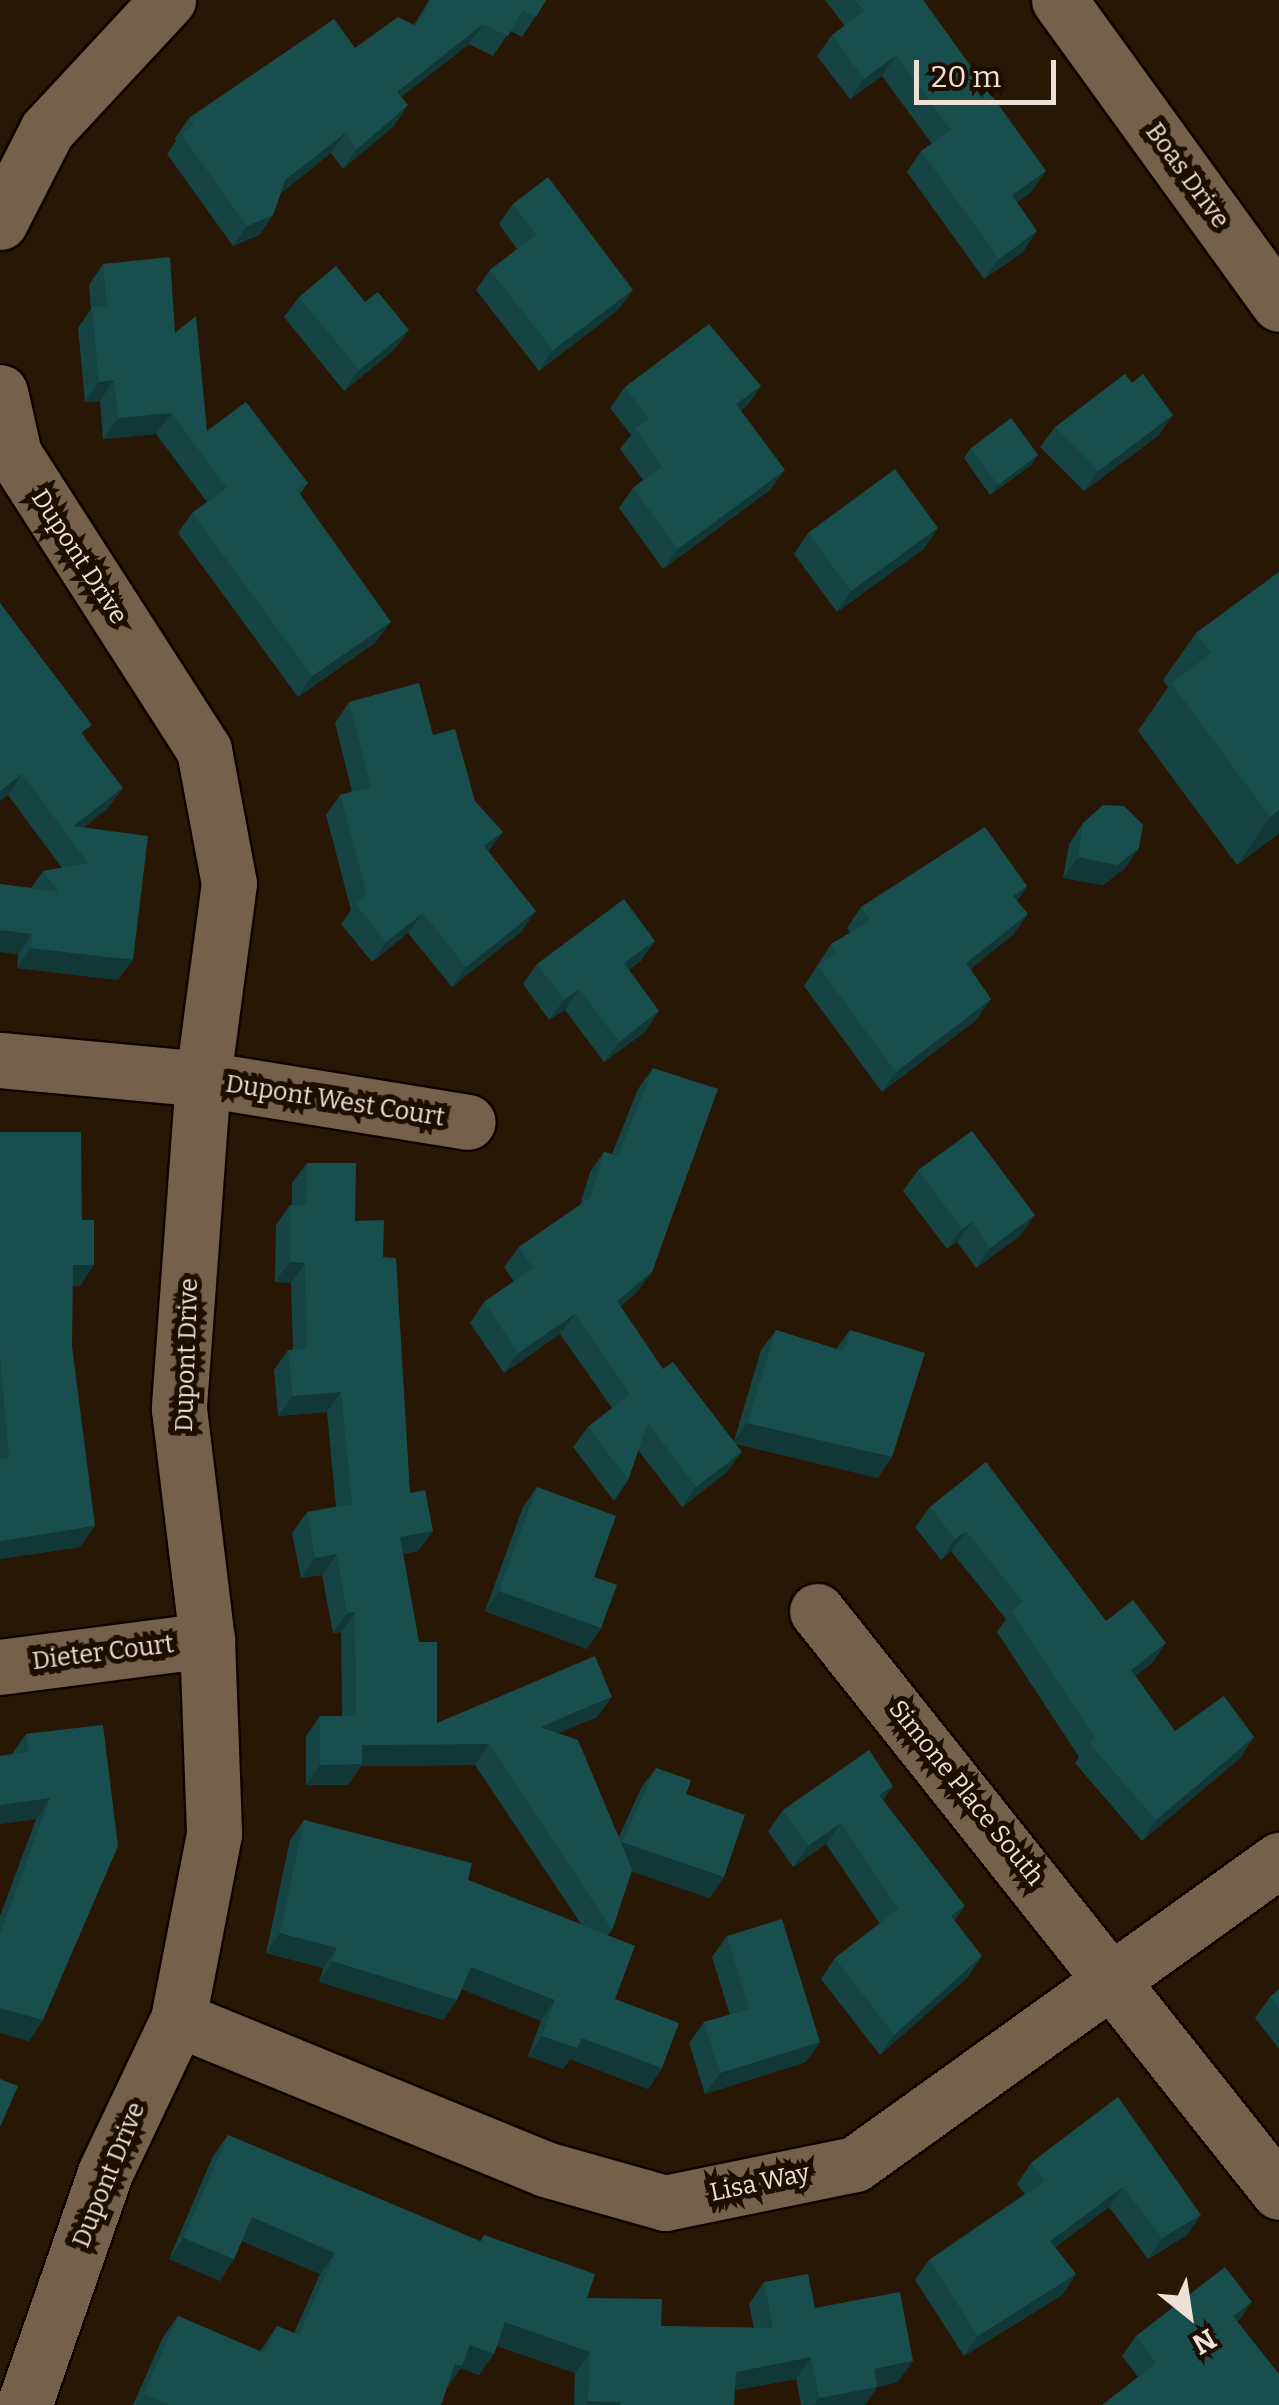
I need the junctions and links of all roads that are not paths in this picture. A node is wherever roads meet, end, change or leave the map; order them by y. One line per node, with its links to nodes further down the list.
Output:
1 (168, 0): 3 (street)
2 (1059, 0): 4 (street, Boas Drive)
3 (0, 222)
4 (1279, 304)
5 (0, 392): 7 (street, Dupont Drive)
6 (0, 1060): 7 (street, Dupont West Court)
7 (203, 1079): 8 (street, Dupont West Court); 10 (street, Dupont Drive)
8 (468, 1122)
9 (817, 1610): 13 (street, Simone Place South)
10 (207, 1640): 11 (street, Dieter Court); 14 (street, Dupont Drive)
11 (0, 1666)
12 (1279, 1860): 13 (street, Lisa Way)
13 (1116, 1976): 14 (street, Lisa Way); 15 (street, Simone Place South)
14 (178, 2019): 16 (street, Dupont Drive)
15 (1279, 2192)
16 (24, 2405)

